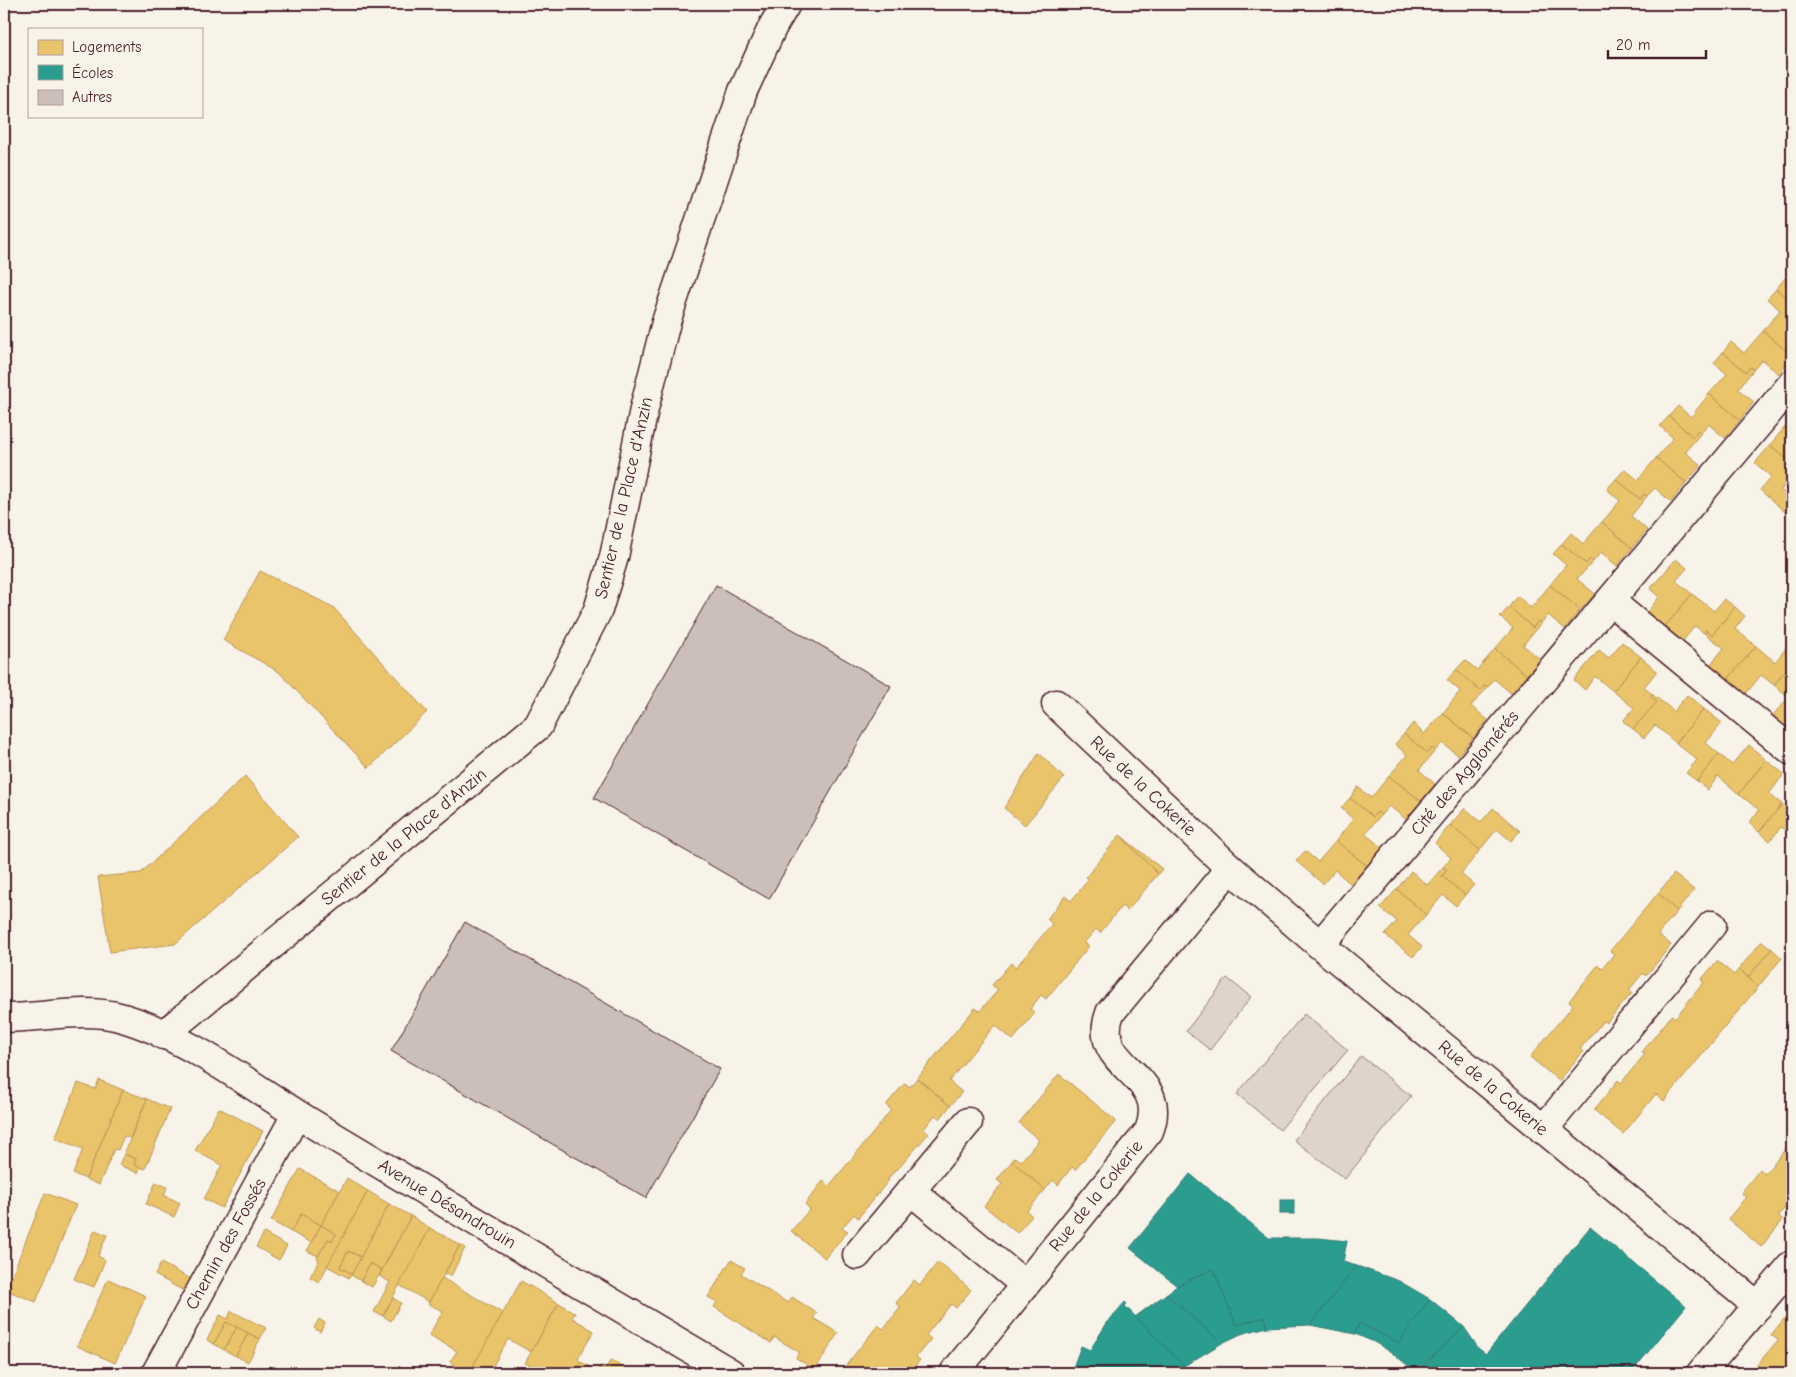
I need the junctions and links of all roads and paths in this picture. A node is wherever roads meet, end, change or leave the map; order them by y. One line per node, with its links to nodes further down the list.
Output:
1 (786, 4): 10 (street, Sentier de la Place d'Anzin)
2 (1792, 384): 3 (street, Cité des Agglomérés)
3 (1610, 601): 5 (street); 8 (street, Cité des Agglomérés)
4 (1056, 704): 6 (street, Rue de la Cokerie)
5 (1792, 751)
6 (1230, 868): 8 (street, Rue de la Cokerie); 17 (street, Rue de la Cokerie)
7 (1712, 925): 13 (street)
8 (1320, 945): 13 (street, Rue de la Cokerie)
9 (4, 1018): 10 (street, Avenue Désandrouin)
10 (163, 1035): 11 (street, Avenue Désandrouin)
11 (296, 1115): 19 (street, Chemin des Fossés); 20 (street, Avenue Désandrouin)
12 (968, 1122): 14 (street)
13 (1543, 1130): 18 (street, Rue de la Cokerie)
14 (911, 1191): 15 (street); 17 (street)
15 (857, 1255)
16 (1792, 1265): 18 (street)
17 (1024, 1284): 21 (street, Rue de la Cokerie)
18 (1758, 1306): 22 (street)
19 (156, 1373)
20 (731, 1373)
21 (954, 1373)
22 (1701, 1373)

